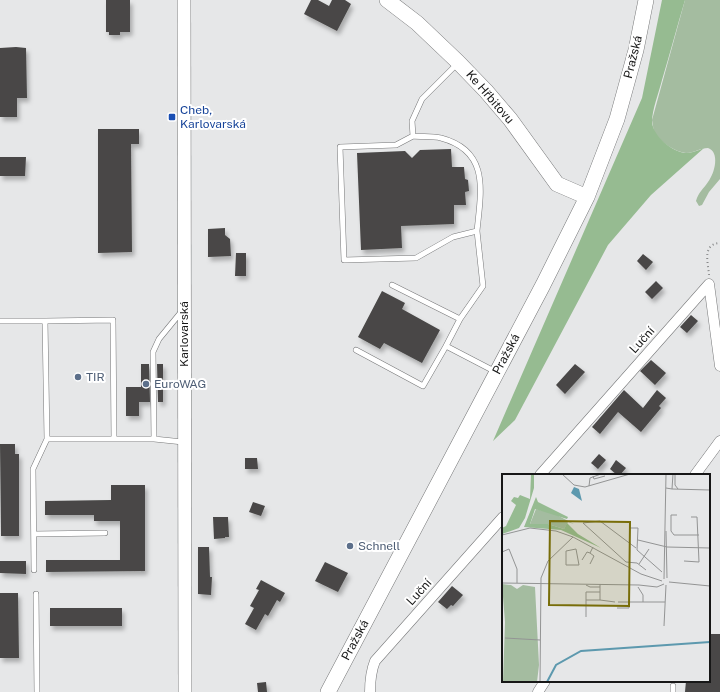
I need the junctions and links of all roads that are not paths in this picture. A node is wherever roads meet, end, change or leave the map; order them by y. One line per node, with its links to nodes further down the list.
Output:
1 (184, 0): 9 (street, Karlovarská)
2 (386, 0): 4 (main road, Ke Hřbitovu)
3 (646, 0): 6 (main road, Pražská)
4 (458, 62): 5 (lane); 6 (main road, Ke Hřbitovu)
5 (413, 136): 7 (lane); 7 (lane)
6 (587, 197): 16 (main road, Pražská)
7 (477, 231): 10 (lane)
8 (392, 285): 10 (lane)
9 (184, 309): 17 (lane); 21 (street, Karlovarská)
10 (460, 319): 13 (lane)
11 (46, 320): 12 (lane); 18 (lane); 19 (lane)
12 (0, 321)
13 (446, 346): 14 (lane); 16 (lane)
14 (356, 350)
15 (720, 366): 22 (street, Luční)
16 (497, 372): 32 (main road, Pražská)
17 (154, 438): 19 (lane); 21 (lane)
18 (47, 439): 19 (lane); 26 (lane)
19 (114, 439)
20 (720, 441): 23 (street)
21 (184, 442): 31 (street, Karlovarská)
22 (541, 474)
23 (696, 474)
24 (502, 518): 33 (street, Luční)
25 (105, 533): 26 (lane)
26 (34, 534): 27 (lane)
27 (34, 570)
28 (36, 594): 30 (lane)
29 (544, 682): 34 (street)
30 (37, 692)
31 (185, 692)
32 (328, 692)
33 (370, 692)
34 (538, 692)

